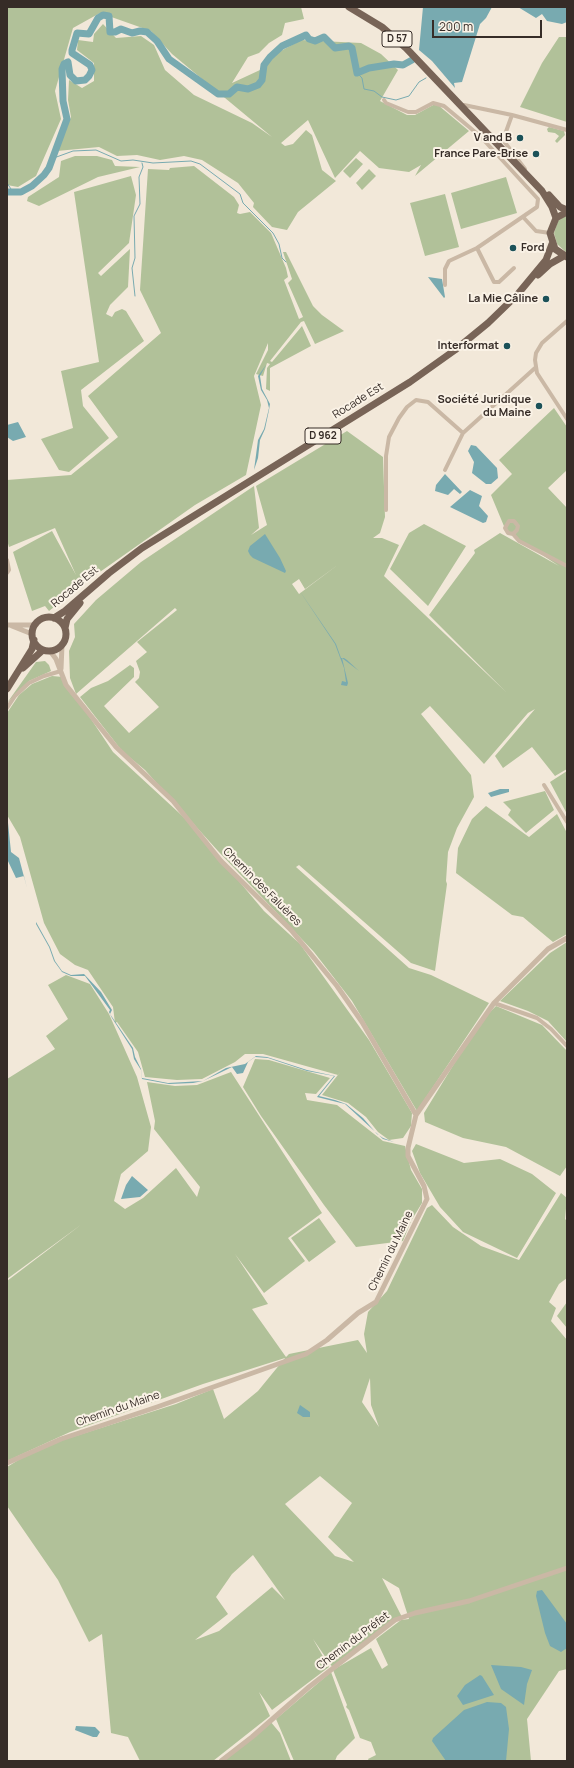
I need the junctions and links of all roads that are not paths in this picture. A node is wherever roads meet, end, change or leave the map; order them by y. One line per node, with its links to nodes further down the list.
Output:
1 (349, 7): 7 (main road, D 57)
2 (359, 7): 4 (main road, D 57)
3 (384, 100): 11 (street)
4 (464, 105): 5 (street); 7 (main road, D 57)
5 (480, 108): 6 (street); 7 (street)
6 (512, 115): 8 (street); 9 (street)
7 (474, 118): 9 (main road, D 57); 12 (main road, D 57)
8 (567, 130)
9 (526, 170): 10 (main road, D 57)
10 (567, 211): 12 (main road)
11 (523, 217): 13 (street); 15 (street)
12 (556, 218): 13 (main road)
13 (550, 234): 14 (main road)
14 (552, 244): 16 (main road); 19 (main road, D 962)
15 (477, 248): 17 (street); 18 (street)
16 (566, 256): 19 (main road, D 962)
17 (514, 268)
18 (445, 285)
19 (526, 285): 30 (main road, Rocade Est / D 962)
20 (567, 321): 21 (street)
21 (535, 368): 22 (street); 23 (street)
22 (567, 418)
23 (463, 433): 24 (street); 25 (street)
24 (445, 470)
25 (386, 510)
26 (514, 534): 28 (street)
27 (7, 560): 29 (street)
28 (567, 566)
29 (7, 573)
30 (109, 573): 31 (main road, Rocade Est / D 962); 34 (main road, Rocade Est / D 962)
31 (54, 618): 32 (main road); 34 (main road)
32 (36, 624): 33 (street); 35 (main road)
33 (7, 625): 35 (street)
34 (65, 628): 36 (main road)
35 (33, 637): 37 (main road); 39 (main road)
36 (62, 645): 37 (main road); 38 (street, Chemin des Faluères)
37 (47, 650): 38 (street, Chemin des Faluères); 39 (main road)
38 (61, 670): 41 (street); 47 (street, Chemin des Faluères)
39 (12, 682): 40 (main road)
40 (7, 689)
41 (7, 708)
42 (544, 785): 43 (street)
43 (567, 822)
44 (567, 938): 45 (street, Chemin du Maine)
45 (494, 1003): 46 (street); 47 (street, Chemin du Maine)
46 (567, 1046)
47 (416, 1115): 48 (street, Chemin du Maine)
48 (7, 1463)
49 (567, 1568): 50 (street, Chemin du Préfet)
50 (221, 1761)

